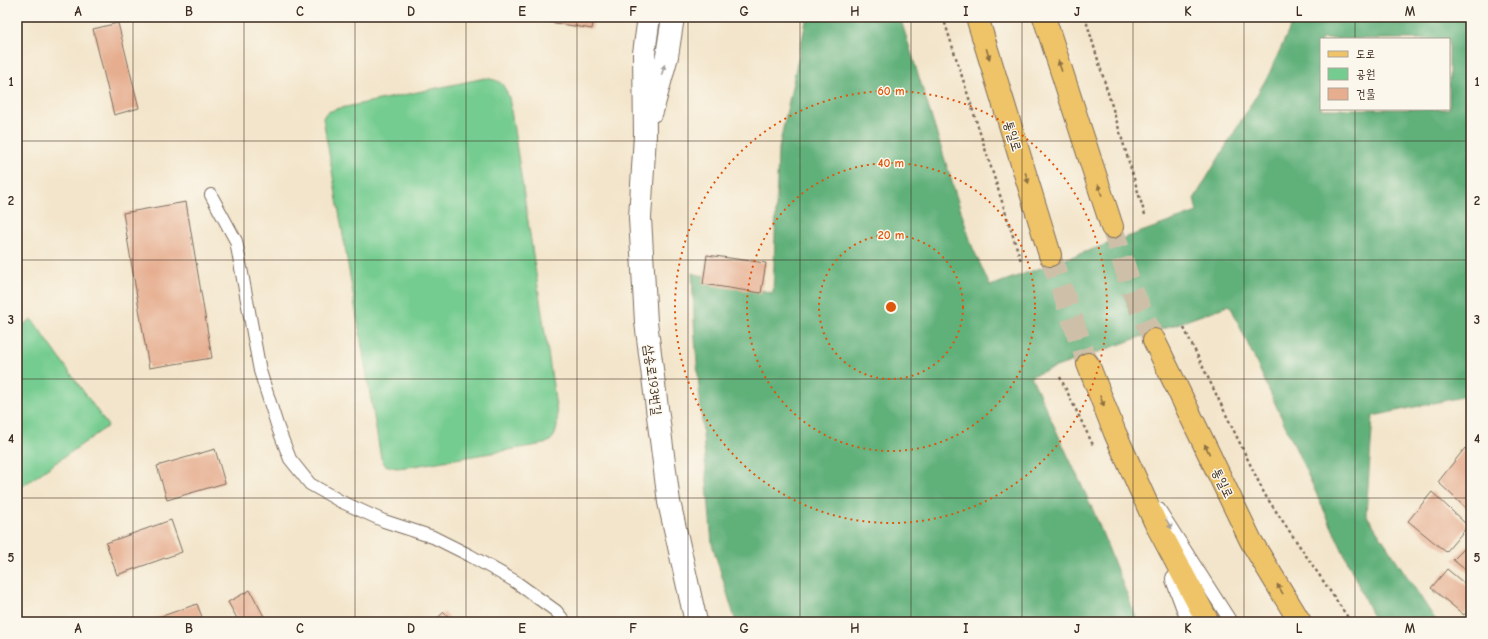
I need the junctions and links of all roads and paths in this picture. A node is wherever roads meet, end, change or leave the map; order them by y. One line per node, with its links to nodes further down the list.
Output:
1 (649, 17): 7 (street, 삼송로193번길)
2 (674, 17): 7 (street, 삼송로193번길, one-way to 2)
3 (943, 17): 12 (path)
4 (977, 17): 11 (main road, 통일로, one-way to 11)
5 (1044, 17): 10 (main road, one-way to 5)
6 (1085, 17): 9 (path)
7 (645, 135): 19 (street, 삼송로193번길)
8 (211, 195): 18 (lane)
9 (1146, 215)
10 (1112, 227)
11 (1050, 254)
12 (1021, 261)
13 (1184, 328): 24 (path)
14 (1154, 340): 23 (main road, 통일로, one-way to 14)
15 (1088, 364): 16 (main road, one-way to 16)
16 (1125, 456): 17 (main road); 22 (lane, one-way to 22)
17 (1155, 522): 20 (street); 21 (main road)
18 (565, 622)
19 (696, 622)
20 (1193, 622)
21 (1208, 622)
22 (1231, 622)
23 (1300, 622)
24 (1351, 622)

